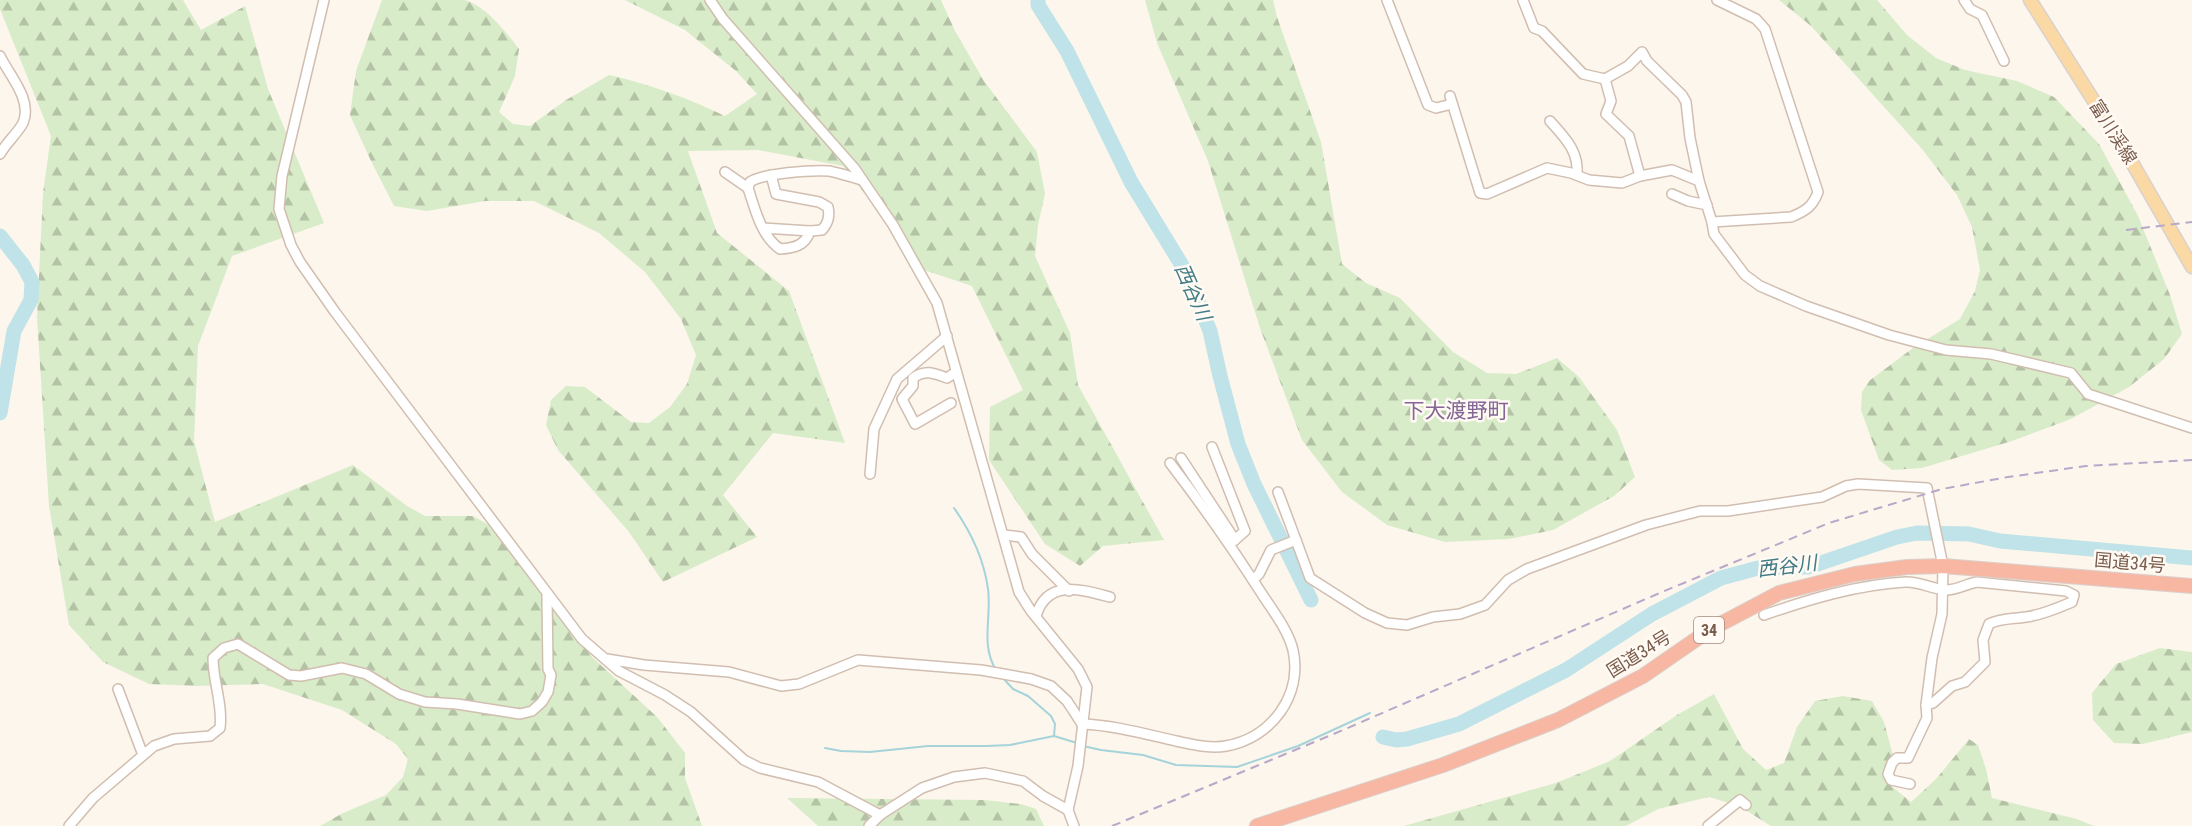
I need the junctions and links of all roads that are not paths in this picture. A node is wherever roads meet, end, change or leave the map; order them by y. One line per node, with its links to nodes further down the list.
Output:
1 (324, 0): 43 (street)
2 (710, 0): 17 (street)
3 (1523, 0): 10 (street)
4 (1717, 0): 22 (street)
5 (1964, 0): 9 (street)
6 (2030, 0): 25 (main road, 富川渓線)
7 (1389, 1): 14 (street)
8 (0, 56): 12 (street)
9 (2004, 61)
10 (1605, 79): 16 (street); 18 (street)
11 (1550, 121): 14 (street)
12 (0, 154)
13 (725, 172): 19 (street)
14 (1577, 175): 16 (street)
15 (771, 176): 17 (street); 19 (street); 23 (street)
16 (1640, 176): 18 (street)
17 (862, 180): 26 (street)
18 (1699, 181): 21 (street)
19 (748, 188): 24 (street)
20 (1672, 194): 21 (street)
21 (1707, 205): 22 (street)
22 (1712, 222): 29 (street)
23 (810, 231): 24 (street); 24 (street)
24 (764, 234)
25 (2192, 267)
26 (947, 336): 27 (street); 33 (street)
27 (956, 372): 28 (street); 35 (street)
28 (951, 403)
29 (2192, 428)
30 (1212, 447): 37 (street)
31 (1181, 458): 37 (street)
32 (1170, 464): 37 (street)
33 (870, 474)
34 (1278, 492): 36 (street)
35 (1004, 535): 42 (street); 46 (street)
36 (1294, 540): 38 (street); 39 (street)
37 (1232, 542): 39 (street)
38 (1943, 566): 40 (highway, 国道34号 / 34); 41 (street); 59 (highway, 国道34号 / 34)
39 (1253, 580): 50 (street)
40 (2192, 586)
41 (1943, 590): 45 (street); 49 (street); 49 (street)
42 (1069, 591): 44 (street); 46 (street)
43 (547, 596): 47 (street); 51 (street)
44 (1110, 597)
45 (1764, 615)
46 (1035, 616): 50 (street)
47 (604, 658): 50 (street); 55 (street)
48 (118, 688): 51 (street)
49 (1926, 705): 52 (street)
50 (1082, 724): 54 (street)
51 (143, 755): 56 (street)
52 (1910, 784)
53 (1740, 799): 60 (street)
54 (1068, 810): 55 (street); 58 (street)
55 (880, 815): 57 (street)
56 (69, 826)
57 (869, 826)
58 (1074, 826)
59 (1257, 826)
60 (1708, 826)

